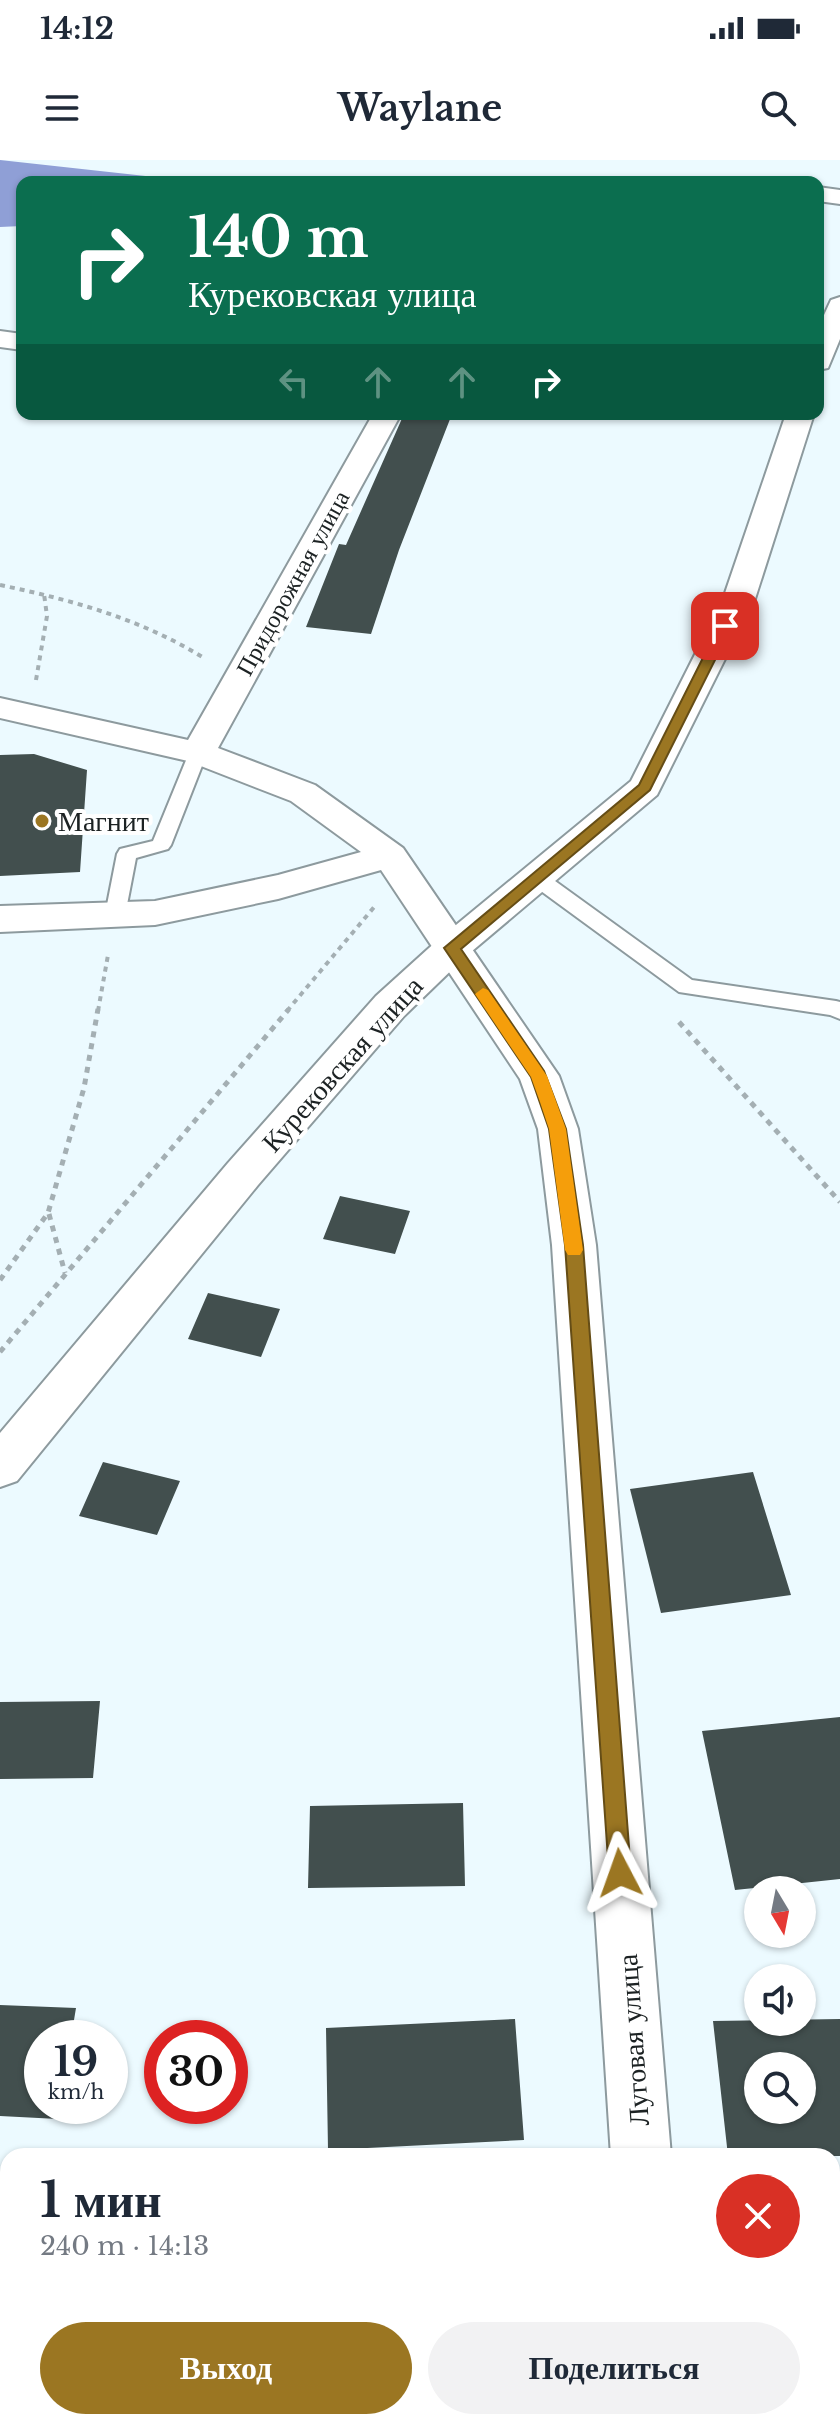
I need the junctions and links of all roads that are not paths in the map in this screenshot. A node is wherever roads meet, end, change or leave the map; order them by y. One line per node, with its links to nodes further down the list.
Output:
1 (840, 305): 2 (street)
2 (824, 346)
3 (384, 420): 6 (street, Придорожная улица)
4 (798, 420): 8 (street, Курековская улица)
5 (0, 708): 6 (street)
6 (198, 753): 7 (street); 9 (lane)
7 (396, 864): 9 (street); 11 (street, Луговая улица)
8 (537, 878): 11 (street, Курековская улица); 12 (lane)
9 (115, 915): 10 (street)
10 (0, 919)
11 (452, 948): 13 (street, Курековская улица); 14 (street, Луговая улица)
12 (840, 1012)
13 (0, 1467)
14 (640, 2148)

